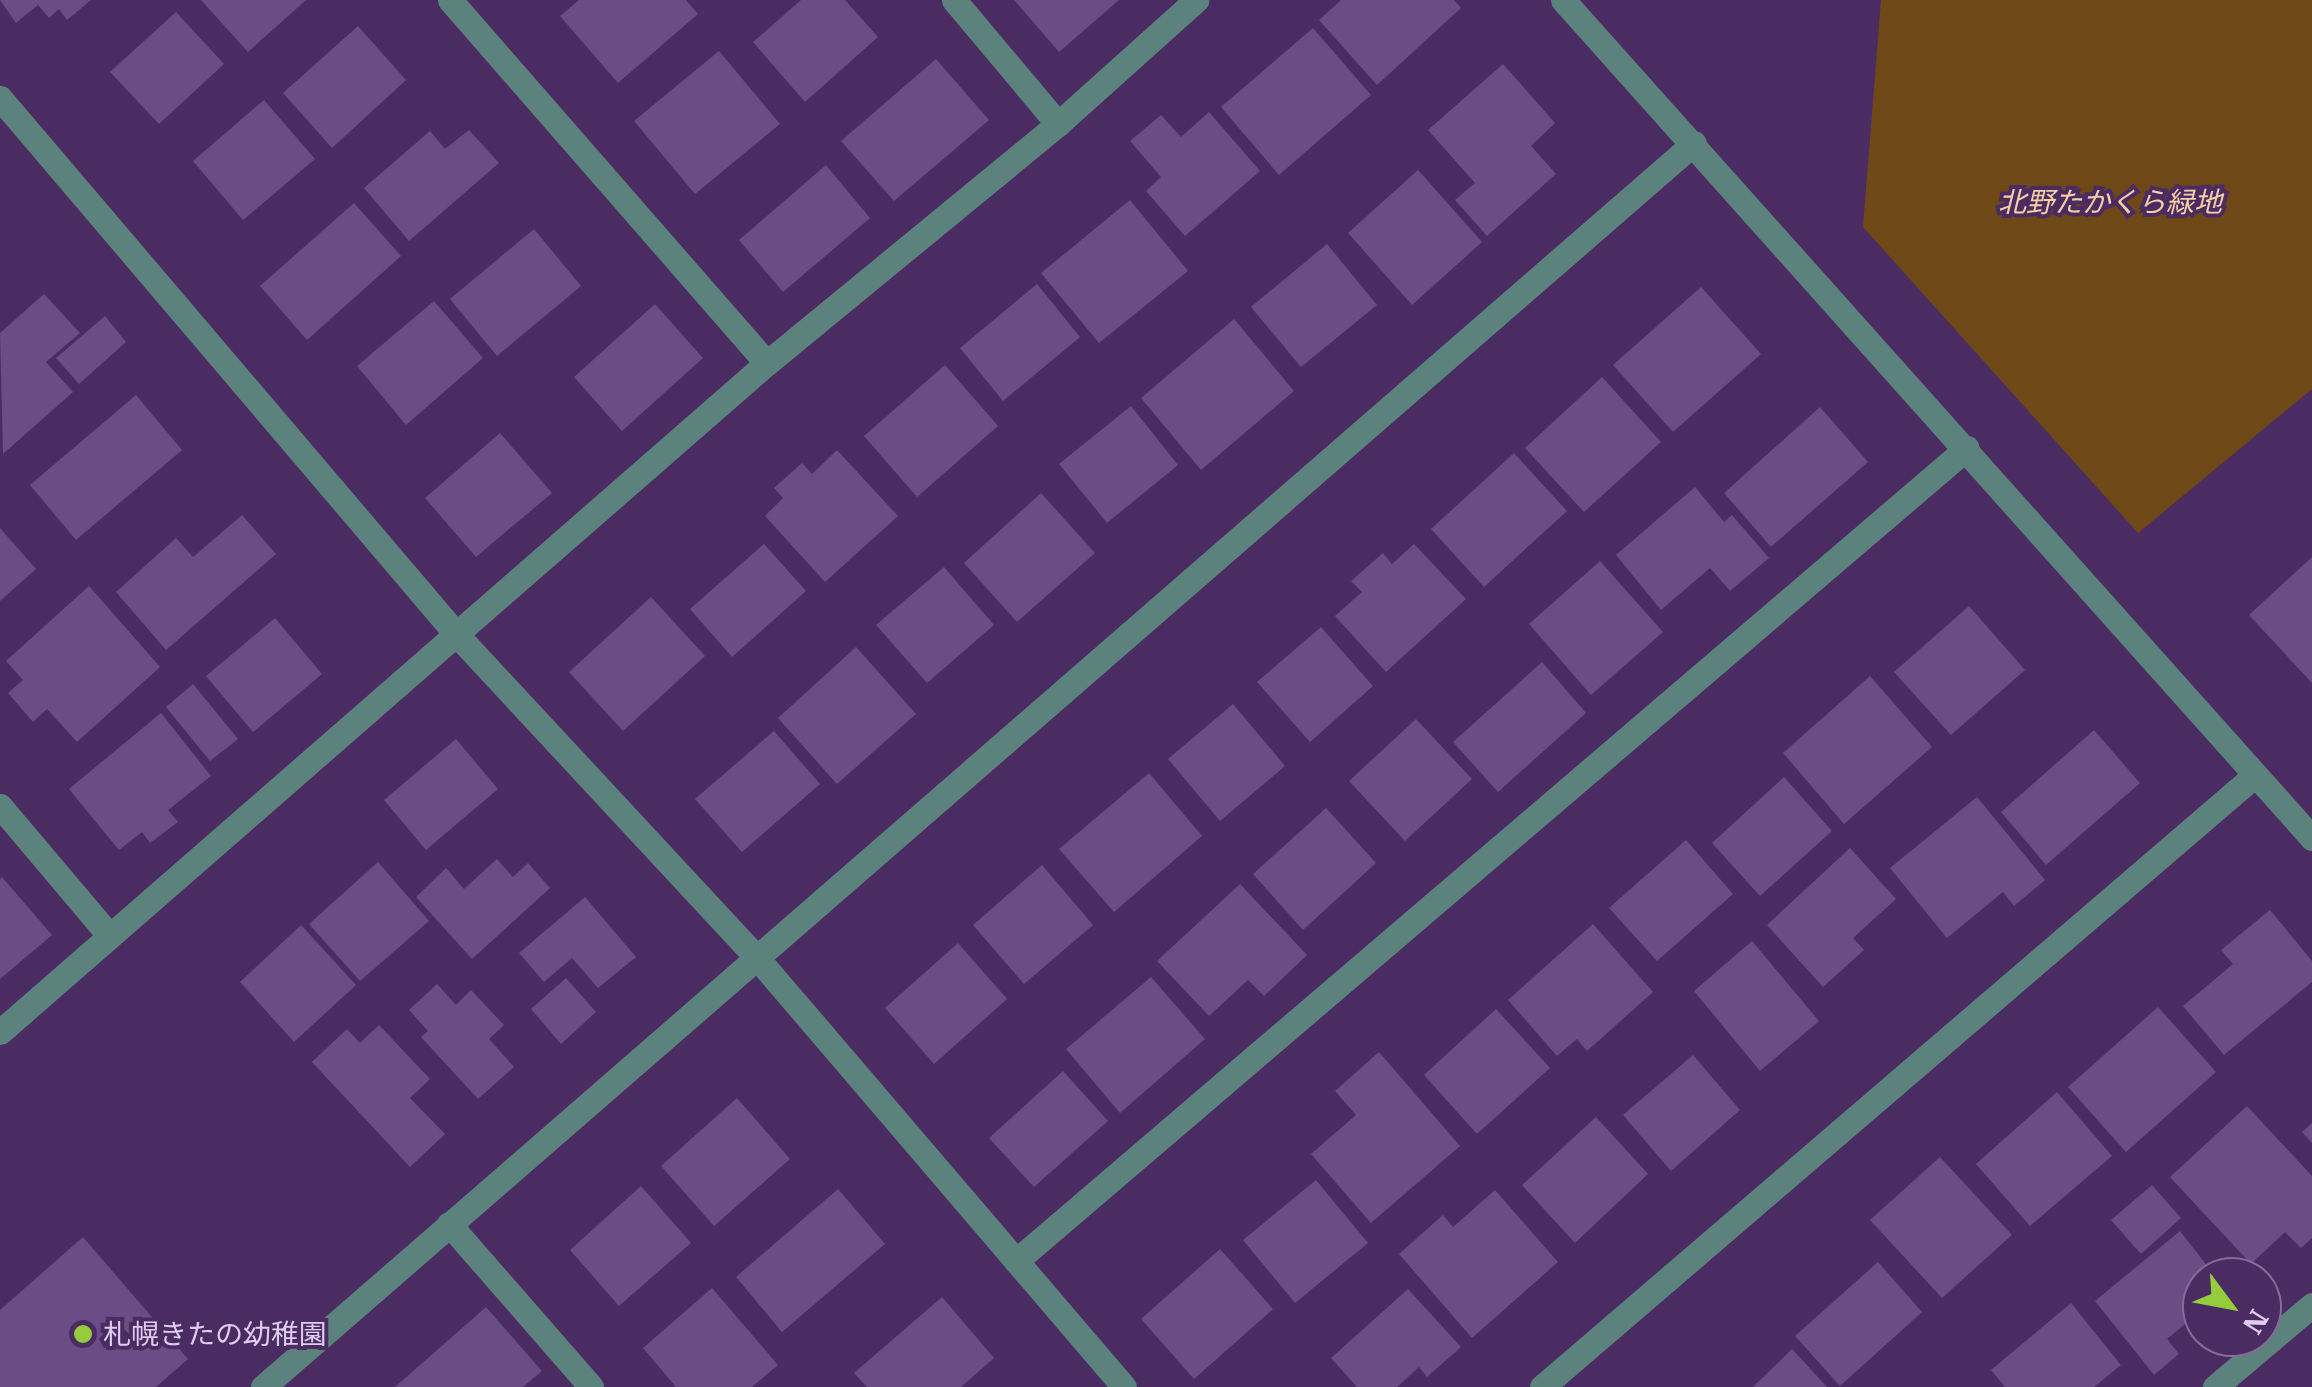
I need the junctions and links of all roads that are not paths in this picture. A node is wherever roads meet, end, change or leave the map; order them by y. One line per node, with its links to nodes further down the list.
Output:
1 (450, 0): 8 (street)
2 (954, 0): 6 (street)
3 (1196, 0): 6 (street)
4 (1563, 0): 7 (street)
5 (0, 98): 10 (street)
6 (1058, 124): 8 (street)
7 (1694, 144): 9 (street); 15 (street)
8 (767, 363): 10 (street)
9 (1967, 448): 11 (street); 18 (street)
10 (457, 634): 14 (street); 15 (street)
11 (2255, 775): 13 (street); 23 (street)
12 (0, 806): 14 (street)
13 (2312, 838)
14 (110, 935): 16 (street)
15 (758, 959): 17 (street); 18 (street)
16 (0, 1032)
17 (449, 1224): 20 (street); 21 (street)
18 (1016, 1261): 22 (street)
19 (2312, 1304): 24 (street)
20 (263, 1387)
21 (591, 1387)
22 (1124, 1387)
23 (1542, 1387)
24 (2216, 1387)

